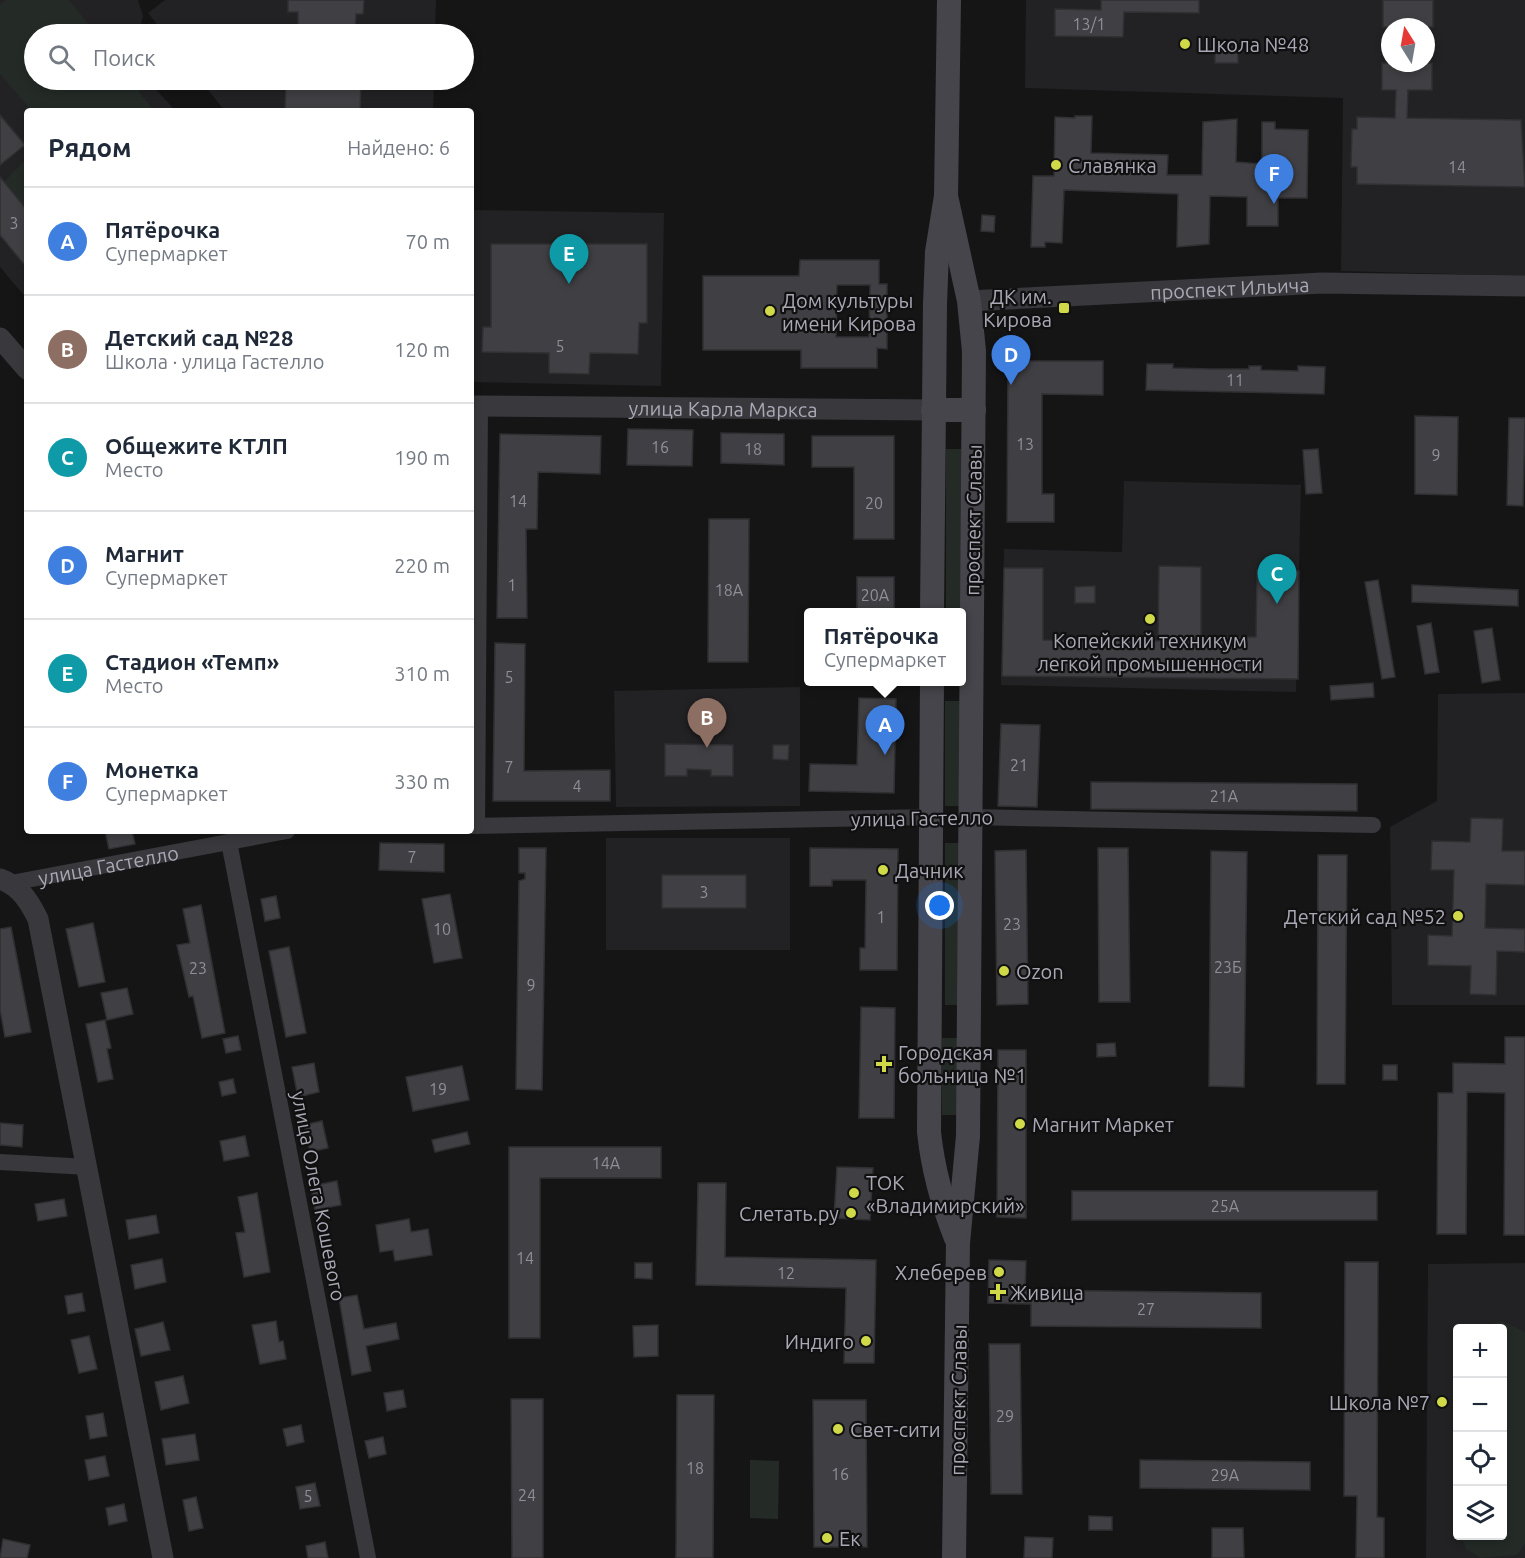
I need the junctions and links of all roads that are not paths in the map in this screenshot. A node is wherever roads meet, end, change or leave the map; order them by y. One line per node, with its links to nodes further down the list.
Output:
1 (949, 0): 2 (main road, проспект Славы)
2 (946, 196): 4 (main road, проспект Славы); 5 (main road, проспект Славы)
3 (1525, 286): 4 (street, проспект Ильича)
4 (969, 302): 5 (main road, проспект Ильича); 10 (main road, проспект Славы)
5 (934, 304): 9 (main road, проспект Славы)
6 (0, 338): 7 (street)
7 (24, 366)
8 (476, 406): 9 (street, улица Карла Маркса); 18 (street)
9 (933, 410): 10 (main road, улица Карла Маркса); 11 (main road, проспект Славы)
10 (974, 410): 14 (main road, проспект Славы)
11 (932, 608)
12 (932, 686): 15 (main road, проспект Славы)
13 (958, 686): 14 (main road)
14 (971, 687): 16 (main road, проспект Славы)
15 (931, 817): 16 (main road, улица Гастелло); 18 (street, улица Гастелло); 24 (main road, проспект Славы)
16 (970, 817): 17 (street, улица Гастелло); 24 (main road, проспект Славы)
17 (1373, 825)
18 (474, 826)
19 (271, 834): 20 (street, улица Гастелло)
20 (229, 842): 21 (street, улица Гастелло); 26 (street, улица Олега Кошевого)
21 (5, 881): 23 (street)
22 (0, 1162): 23 (street)
23 (88, 1167): 25 (street)
24 (958, 1243): 27 (main road, проспект Славы)
25 (163, 1558)
26 (368, 1558)
27 (954, 1558)

